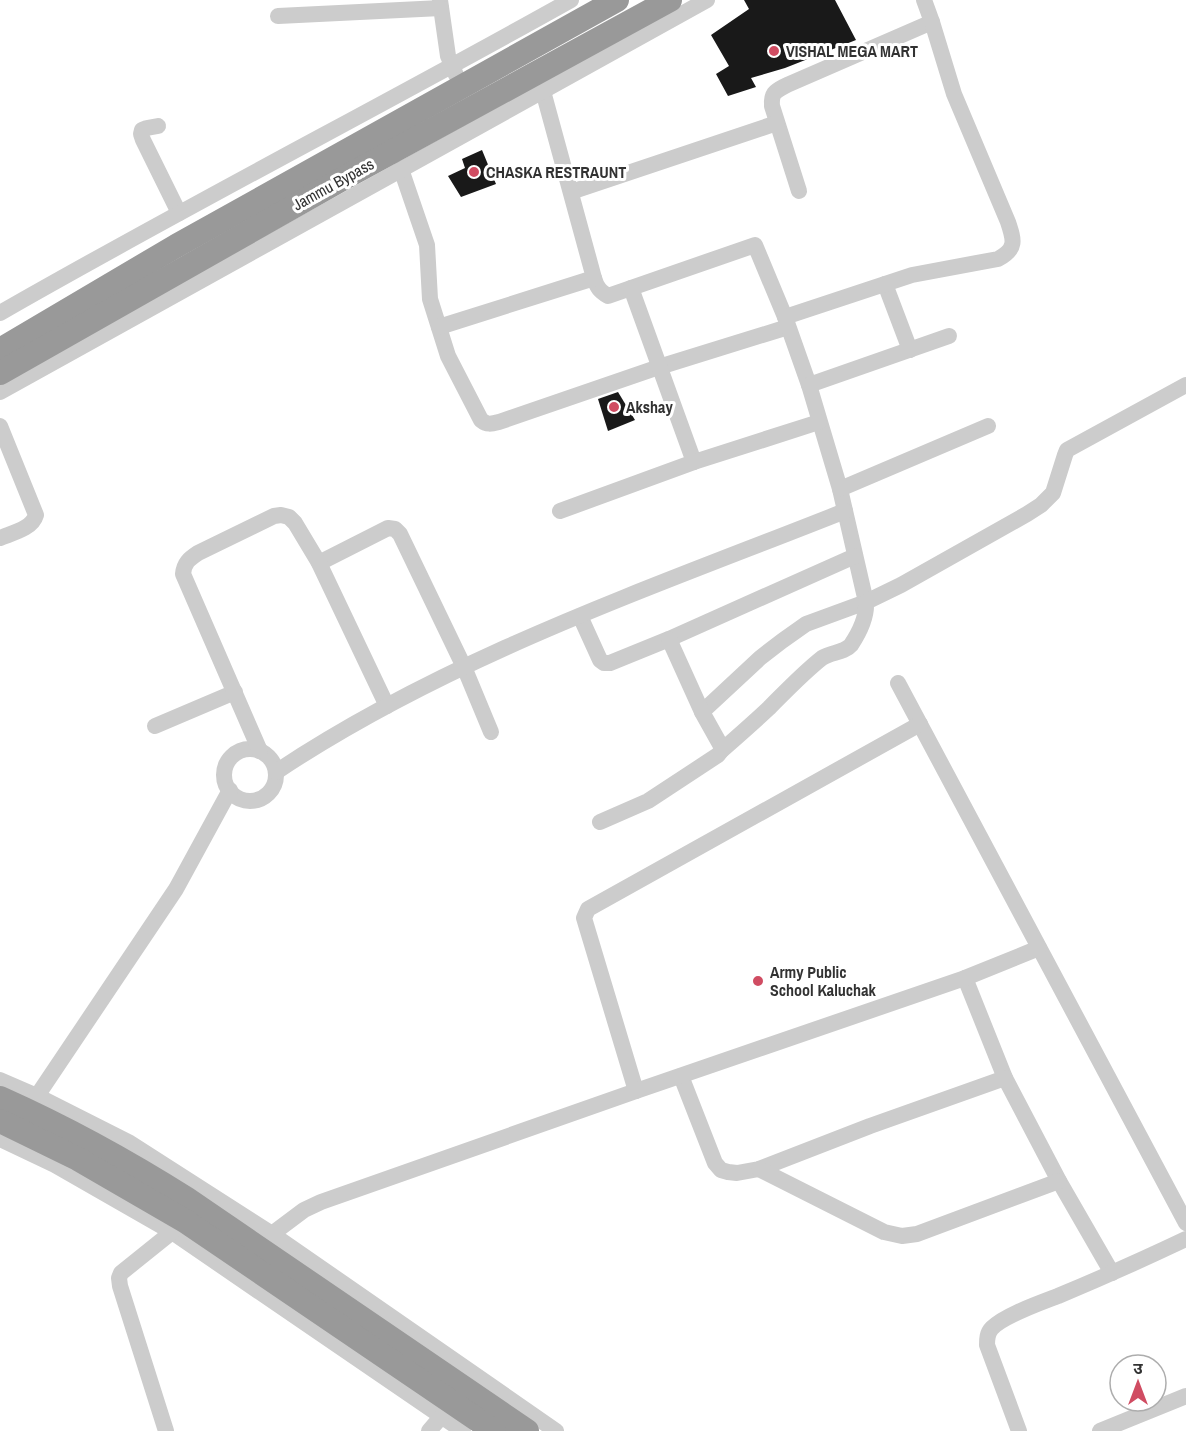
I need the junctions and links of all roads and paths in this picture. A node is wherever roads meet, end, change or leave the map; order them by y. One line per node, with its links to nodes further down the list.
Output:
1 (556, 0): 10 (street)
2 (571, 0): 10 (street)
3 (617, 0): 10 (highway, Jammu Bypass)
4 (670, 0): 28 (highway, Jammu Bypass)
5 (707, 0): 11 (street)
6 (924, 0): 9 (street)
7 (440, 4): 8 (street); 10 (street)
8 (278, 16)
9 (932, 22): 12 (street); 19 (street)
10 (454, 70): 17 (street); 25 (highway, Jammu Bypass)
11 (543, 91): 14 (street); 16 (street)
12 (777, 123): 15 (street); 16 (street)
13 (158, 126): 17 (street)
14 (401, 169): 23 (street); 31 (street)
15 (799, 191)
16 (571, 192): 18 (street)
17 (179, 213): 21 (street)
18 (594, 278): 20 (street); 23 (street)
19 (885, 284): 22 (street); 26 (street)
20 (631, 288): 22 (street); 27 (street)
21 (0, 313)
22 (787, 322): 27 (street); 29 (street)
23 (439, 327): 27 (street)
24 (949, 336): 26 (street)
25 (0, 350)
26 (910, 350): 29 (street)
27 (659, 367): 35 (street)
28 (0, 374)
29 (809, 385): 32 (street)
30 (1186, 385): 42 (street)
31 (0, 392)
32 (819, 422): 35 (street); 36 (street)
33 (0, 426): 39 (street)
34 (988, 426): 36 (street)
35 (694, 462): 37 (street)
36 (840, 489): 38 (street)
37 (560, 511)
38 (845, 511): 40 (street); 43 (street)
39 (0, 538)
40 (855, 556): 42 (street); 44 (street)
41 (319, 563): 45 (street); 47 (street); 48 (street)
42 (866, 602): 49 (street); 54 (street)
43 (580, 616): 44 (street); 45 (street)
44 (669, 639): 49 (street)
45 (464, 667): 48 (street); 52 (street)
46 (898, 683): 50 (street)
47 (235, 692): 51 (street); 53 (street)
48 (387, 706): 55 (street)
49 (702, 712): 54 (street)
50 (920, 724): 58 (street); 63 (street)
51 (155, 726)
52 (491, 732)
53 (261, 751): 55 (street); 56 (street)
54 (721, 752): 57 (street)
55 (276, 772): 56 (street)
56 (230, 790): 64 (street)
57 (600, 822)
58 (1040, 948): 59 (street); 70 (street)
59 (965, 978): 60 (street); 61 (street)
60 (681, 1076): 63 (street); 68 (street)
61 (1005, 1078): 68 (street); 69 (street)
62 (0, 1080): 64 (street)
63 (636, 1091): 72 (street)
64 (37, 1096): 72 (street)
65 (0, 1098): 81 (highway)
66 (0, 1121): 80 (highway)
67 (0, 1139): 71 (street)
68 (759, 1169): 69 (street)
69 (1059, 1181): 74 (street)
70 (1186, 1223)
71 (172, 1232): 76 (street); 77 (street)
72 (272, 1234): 82 (street)
73 (1186, 1239): 74 (street)
74 (1112, 1273): 83 (street)
75 (1186, 1396): 84 (street)
76 (441, 1417): 78 (street); 79 (street)
77 (166, 1431)
78 (429, 1431)
79 (463, 1431)
80 (494, 1431)
81 (527, 1431)
82 (556, 1431)
83 (1019, 1431)
84 (1100, 1431)

